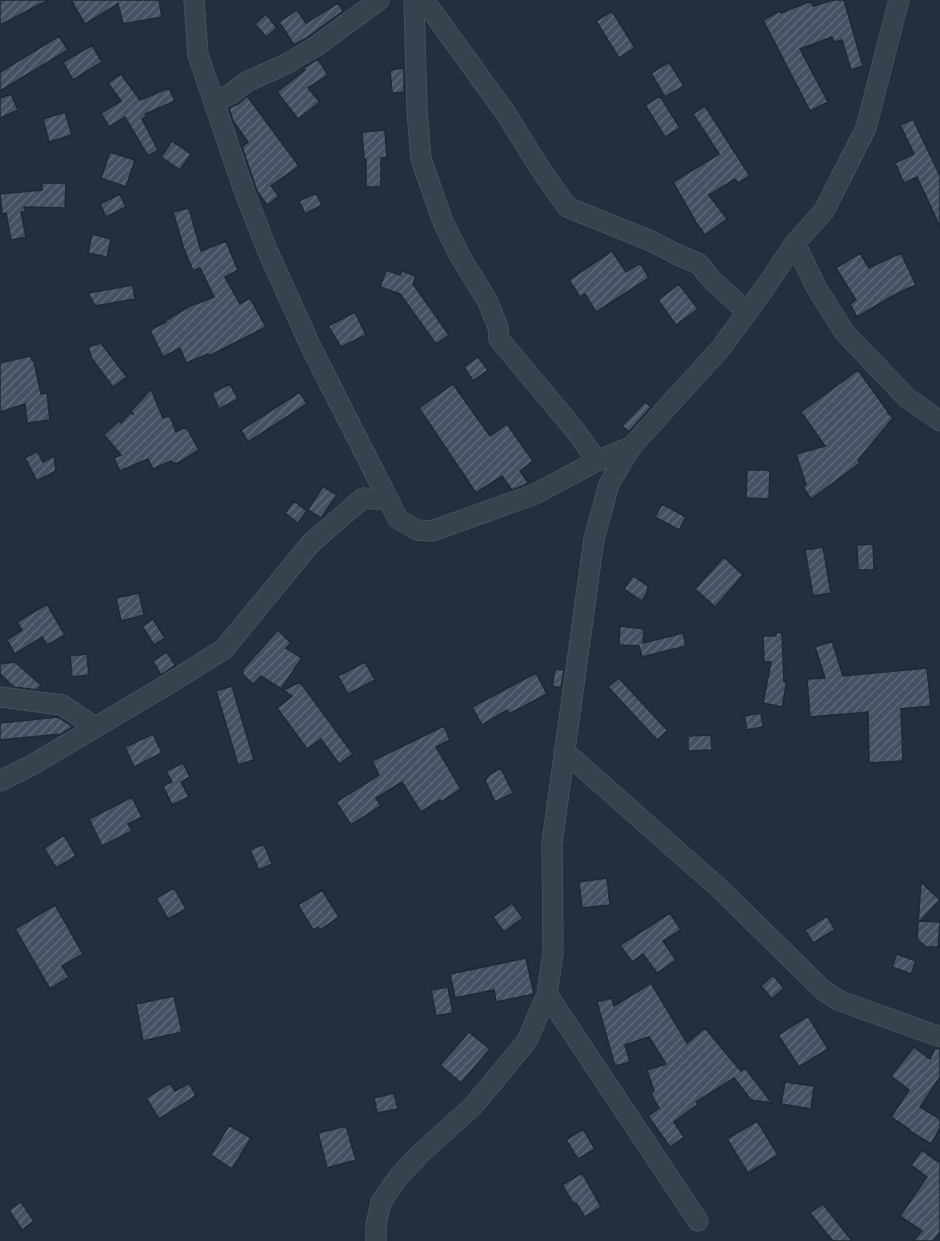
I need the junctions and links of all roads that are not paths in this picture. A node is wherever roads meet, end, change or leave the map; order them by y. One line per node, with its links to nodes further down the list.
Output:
1 (194, 0): 6 (street)
2 (379, 0): 6 (street)
3 (414, 0): 11 (street)
4 (424, 0): 8 (street)
5 (899, 0): 7 (street)
6 (215, 107): 12 (street)
7 (795, 243): 8 (street); 9 (street)
8 (747, 312): 10 (street)
9 (940, 421)
10 (631, 447): 11 (street); 15 (street)
11 (597, 460): 12 (street)
12 (388, 500): 14 (street)
13 (0, 698): 14 (street)
14 (95, 727): 16 (street)
15 (564, 751): 17 (street); 18 (street)
16 (0, 781)
17 (547, 994): 19 (street); 20 (street)
18 (940, 1037)
19 (698, 1221)
20 (376, 1241)

